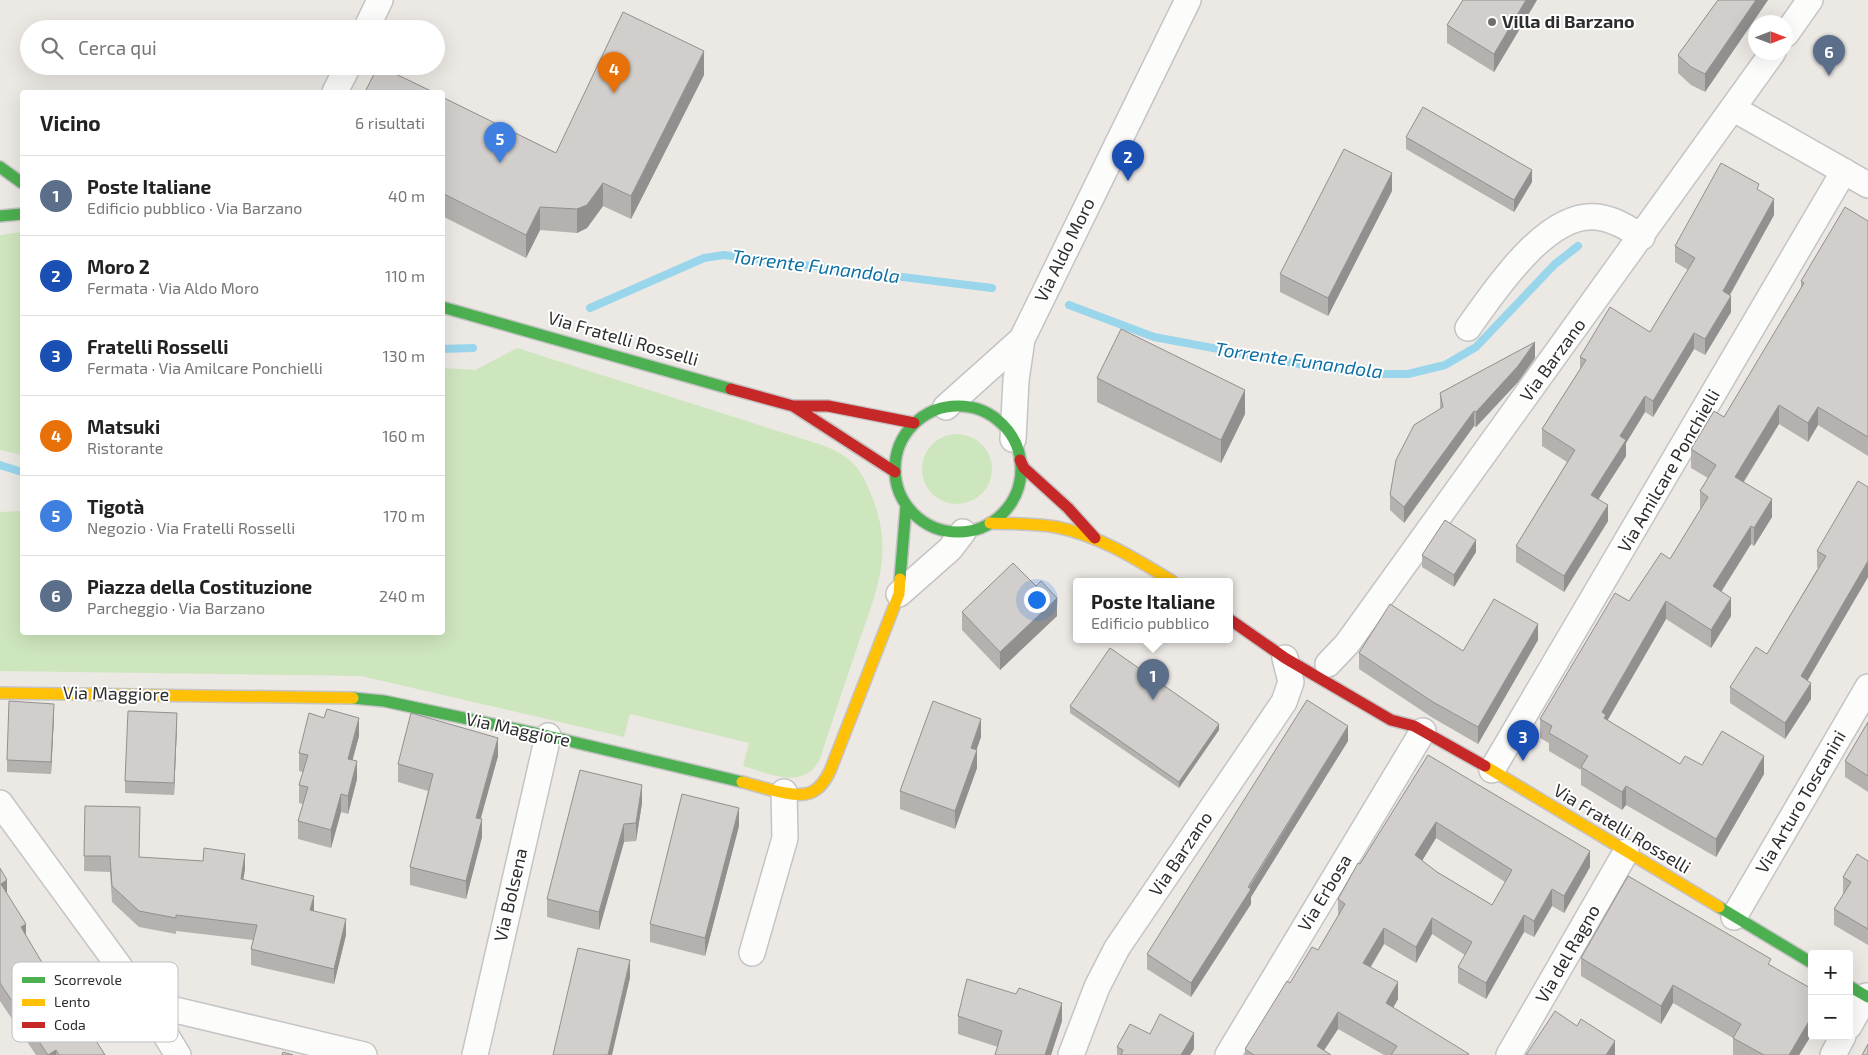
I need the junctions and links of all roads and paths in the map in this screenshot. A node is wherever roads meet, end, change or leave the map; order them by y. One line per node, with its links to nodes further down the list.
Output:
1 (380, 0): 4 (street)
2 (1188, 0): 19 (street, Via Aldo Moro)
3 (1810, 0): 5 (street)
4 (370, 20)
5 (1793, 24)
6 (1768, 60): 9 (street, Via Barzano)
7 (344, 75): 8 (street)
8 (336, 90)
9 (1734, 109): 11 (street); 16 (street, Via Barzano)
10 (0, 167): 12 (street)
11 (1844, 171): 13 (street); 41 (street, Via Amilcare Ponchielli)
12 (20, 182)
13 (1868, 185)
14 (20, 214): 15 (street)
15 (0, 216)
16 (1642, 237): 18 (street); 35 (street, Via Barzano)
17 (445, 308): 20 (street, Via Fratelli Rosselli)
18 (1468, 328)
19 (1022, 339): 21 (street, Via Aldo Moro); 23 (street, Via Aldo Moro)
20 (793, 406): 22 (street); 24 (street)
21 (946, 407): 22 (street); 23 (street)
22 (914, 423): 24 (street)
23 (1016, 450): 26 (street); 28 (street)
24 (895, 472): 25 (street)
25 (906, 506): 27 (street); 30 (street, Via Maggiore)
26 (990, 523): 27 (street); 28 (street)
27 (963, 532): 30 (street, Via Maggiore)
28 (1096, 539): 29 (street)
29 (1167, 578)
30 (899, 594): 42 (street, Via Maggiore)
31 (1233, 615): 33 (street)
32 (1233, 622): 34 (street, Via Fratelli Rosselli)
33 (1265, 629)
34 (1285, 658): 39 (street, Via Fratelli Rosselli); 57 (street, Via Barzano)
35 (1328, 664)
36 (1868, 687): 45 (street, Via Arturo Toscanini)
37 (0, 693): 40 (street, Via Maggiore)
38 (1404, 713): 39 (street, Via Fratelli Rosselli)
39 (1418, 729): 41 (street, Via Fratelli Rosselli); 58 (street, Via Erbosa)
40 (548, 736): 42 (street, Via Maggiore); 56 (street, Via Bolsena)
41 (1492, 770): 44 (street, Via Fratelli Rosselli)
42 (784, 792): 46 (street)
43 (0, 803): 48 (street)
44 (1626, 852): 45 (street, Via Fratelli Rosselli); 59 (street, Via del Ragno)
45 (1734, 917): 47 (street, Via Fratelli Rosselli)
46 (752, 953)
47 (1808, 961)
48 (116, 962)
49 (1861, 993): 51 (street)
50 (178, 1011): 55 (street)
51 (1853, 1015)
52 (1842, 1040): 60 (street)
53 (170, 1042): 54 (street)
54 (178, 1055)
55 (364, 1055)
56 (475, 1055)
57 (1071, 1055)
58 (1228, 1055)
59 (1509, 1055)
60 (1833, 1055)

